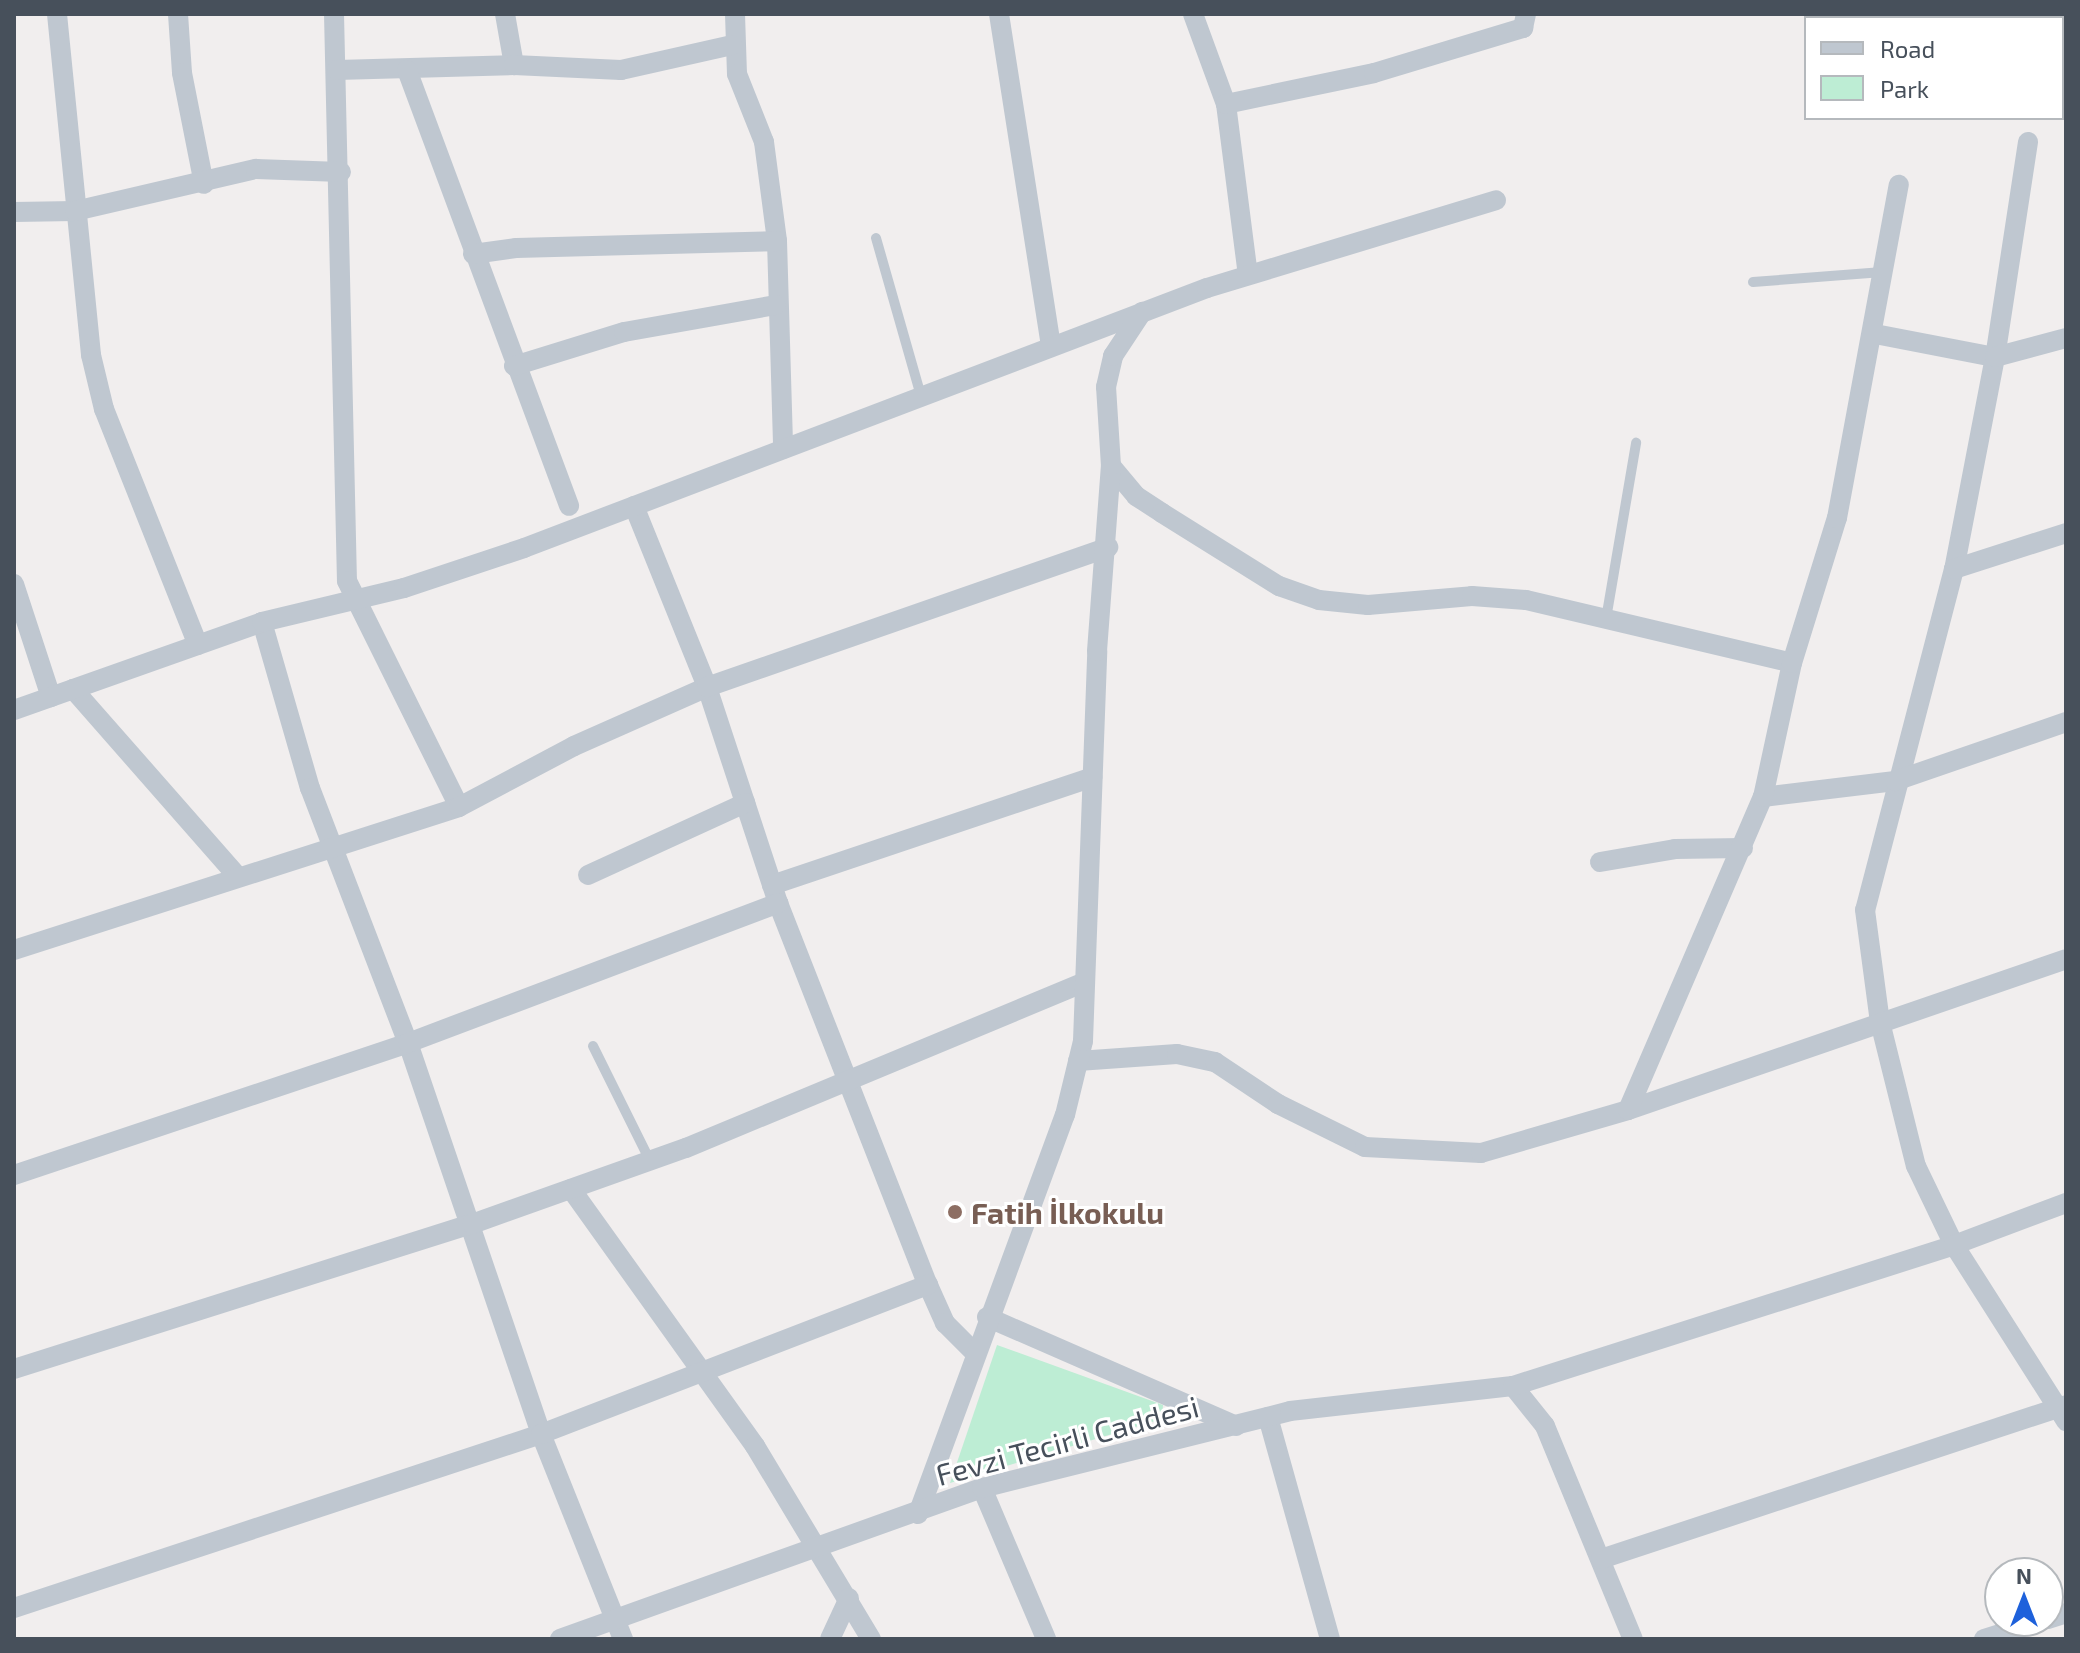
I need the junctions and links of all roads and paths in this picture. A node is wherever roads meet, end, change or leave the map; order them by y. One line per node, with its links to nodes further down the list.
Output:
1 (57, 14): 19 (street)
2 (178, 14): 16 (street)
3 (334, 14): 11 (street)
4 (505, 14): 10 (street)
5 (735, 14): 9 (street)
6 (999, 14): 31 (street)
7 (1193, 14): 13 (street)
8 (1526, 14): 13 (street)
9 (732, 45): 10 (street); 22 (street)
10 (514, 65): 12 (street)
11 (337, 70): 12 (street); 15 (street)
12 (407, 70): 23 (street)
13 (1226, 104): 25 (street)
14 (2028, 142): 32 (street)
15 (341, 172): 16 (street); 44 (street)
16 (204, 184): 19 (street)
17 (1899, 185): 24 (street)
18 (1496, 200): 25 (street)
19 (75, 211): 20 (street); 48 (street)
20 (14, 212)
21 (876, 238): 34 (lane)
22 (777, 241): 23 (street); 27 (street)
23 (473, 254): 33 (street)
24 (1885, 272): 26 (lane); 29 (street)
25 (1248, 275): 28 (street)
26 (1753, 282)
27 (776, 305): 33 (street); 36 (street)
28 (1142, 312): 31 (street); 37 (street)
29 (1875, 334): 32 (street); 50 (street)
30 (2066, 338): 32 (street)
31 (1051, 347): 34 (street)
32 (1995, 357): 42 (street)
33 (514, 366): 38 (street)
34 (921, 396): 36 (street)
35 (1636, 443): 45 (lane)
36 (783, 449): 39 (street)
37 (1111, 466): 41 (street); 45 (street)
38 (569, 506)
39 (634, 506): 44 (street); 51 (street)
40 (2066, 533): 42 (street)
41 (1108, 547): 51 (street); 56 (street)
42 (1954, 569): 57 (street)
43 (14, 584): 49 (street)
44 (352, 600): 46 (street); 60 (street)
45 (1606, 619): 50 (street)
46 (262, 622): 48 (street); 61 (street)
47 (14, 635): 49 (street)
48 (198, 645): 52 (street)
49 (37, 655): 53 (street)
50 (1792, 663): 58 (street)
51 (707, 687): 59 (street); 60 (street)
52 (73, 689): 53 (street); 65 (street)
53 (51, 697): 54 (street)
54 (14, 710)
55 (2066, 722): 57 (street)
56 (1092, 777): 66 (street); 69 (street)
57 (1895, 781): 58 (street); 70 (street)
58 (1763, 797): 62 (street)
59 (745, 803): 64 (street); 66 (street)
60 (459, 807): 61 (street)
61 (332, 847): 65 (street); 71 (street)
62 (1743, 848): 63 (street); 75 (street)
63 (1600, 862)
64 (588, 875)
65 (238, 877): 67 (street)
66 (775, 894): 71 (street); 74 (street)
67 (14, 950)
68 (2066, 959): 70 (street)
69 (1083, 983): 73 (street); 74 (street)
70 (1880, 1022): 75 (street); 81 (street)
71 (408, 1043): 77 (street); 80 (street)
72 (593, 1046): 76 (lane)
73 (1078, 1061): 75 (street); 83 (street)
74 (849, 1082): 76 (street); 82 (street)
75 (1628, 1110)
76 (650, 1161): 78 (street)
77 (14, 1175)
78 (571, 1189): 80 (street); 86 (street)
79 (2066, 1203): 81 (street, Fevzi Tecirli Caddesi)
80 (472, 1224): 85 (street); 91 (street)
81 (1954, 1245): 87 (street, Fevzi Tecirli Caddesi); 88 (street)
82 (928, 1285): 84 (street); 86 (street)
83 (987, 1317): 84 (street); 90 (street)
84 (974, 1352): 93 (street)
85 (14, 1369)
86 (706, 1373): 91 (street); 94 (street)
87 (1513, 1386): 89 (street, Fevzi Tecirli Caddesi); 95 (street)
88 (2063, 1411): 95 (street)
89 (1268, 1417): 90 (street, Fevzi Tecirli Caddesi); 103 (street)
90 (1236, 1426): 92 (street, Fevzi Tecirli Caddesi)
91 (541, 1434): 97 (street); 98 (street)
92 (982, 1488): 93 (street, Fevzi Tecirli Caddesi); 102 (street)
93 (918, 1514): 94 (street, Fevzi Tecirli Caddesi)
94 (821, 1550): 96 (street); 98 (street, Fevzi Tecirli Caddesi)
95 (1601, 1559): 104 (street)
96 (849, 1598): 100 (street); 101 (street)
97 (14, 1608)
98 (620, 1630): 99 (street, Fevzi Tecirli Caddesi)
99 (560, 1639)
100 (830, 1639)
101 (871, 1639)
102 (1046, 1639)
103 (1330, 1639)
104 (1633, 1639)

